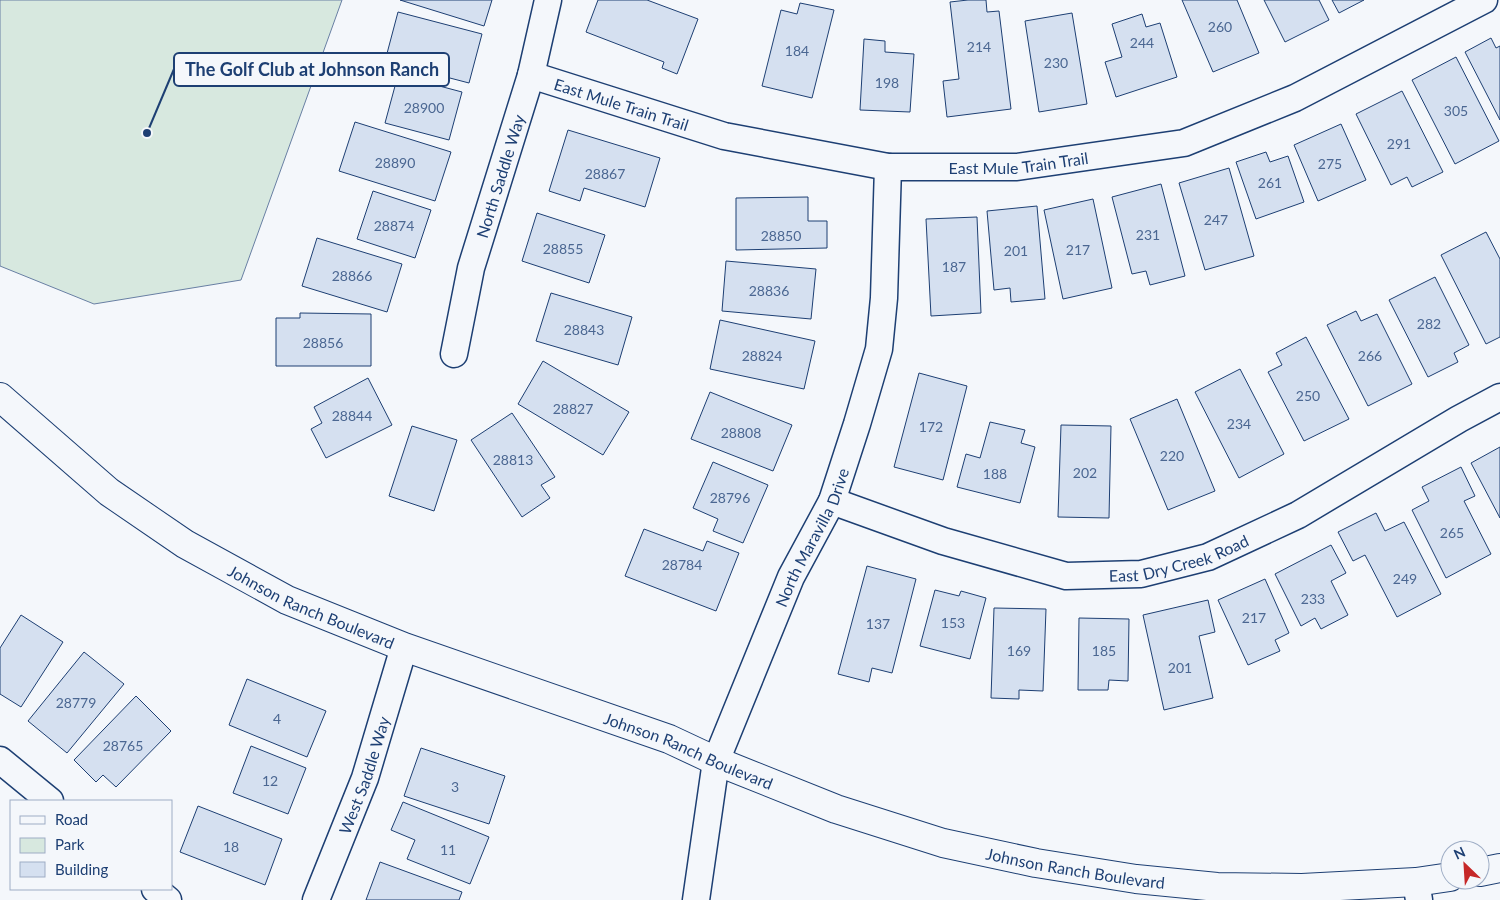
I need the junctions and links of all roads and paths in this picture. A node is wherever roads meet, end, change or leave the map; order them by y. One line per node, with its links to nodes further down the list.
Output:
1 (548, 0): 3 (street, North Saddle Way)
2 (1484, 0): 4 (street, East Mule Train Trail)
3 (531, 75): 4 (street, East Mule Train Trail); 5 (street, North Saddle Way)
4 (888, 167): 8 (street, North Maravilla Drive)
5 (454, 354)
6 (0, 397): 9 (street, Johnson Ranch Boulevard)
7 (1500, 397): 8 (street, East Dry Creek Road)
8 (832, 501): 11 (street, North Maravilla Drive)
9 (404, 647): 11 (street, Johnson Ranch Boulevard); 17 (street, West Saddle Way)
10 (0, 760): 12 (street)
11 (716, 760): 15 (street, Johnson Ranch Boulevard); 18 (street, North Maravilla Drive)
12 (49, 800)
13 (1440, 881): 15 (street, Johnson Ranch Boulevard)
14 (156, 890): 16 (street)
15 (1417, 891)
16 (168, 900)
17 (316, 900)
18 (696, 900)

